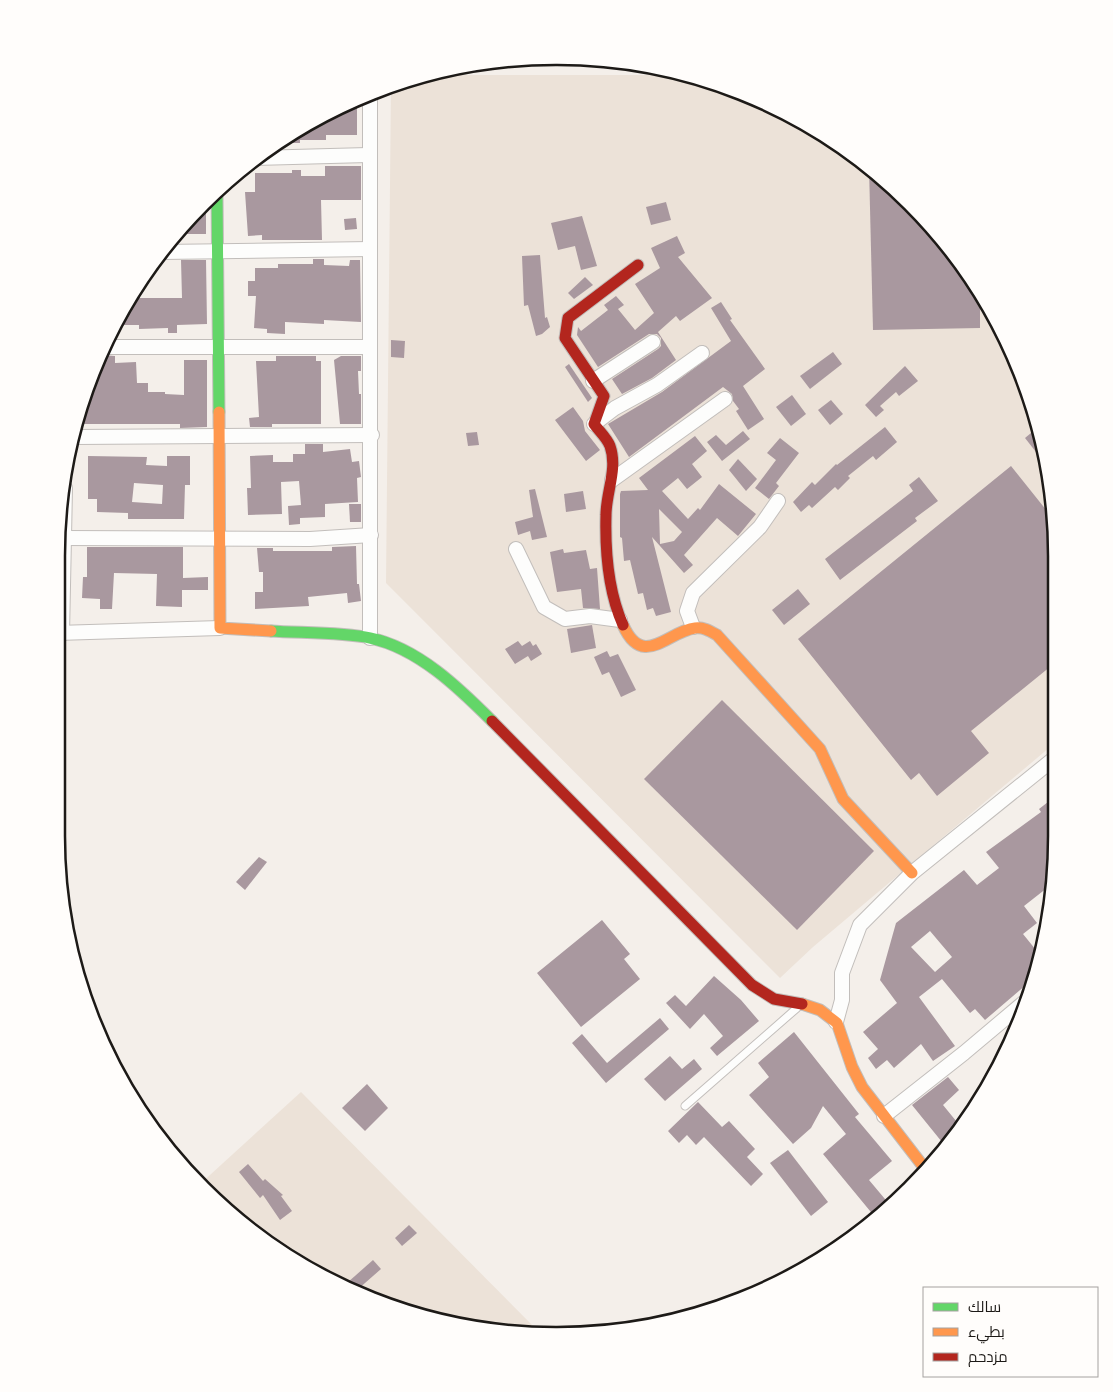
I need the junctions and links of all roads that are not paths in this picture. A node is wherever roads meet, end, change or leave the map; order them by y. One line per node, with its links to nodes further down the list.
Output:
1 (370, 101): 2 (street)
2 (368, 155): 3 (street); 5 (street)
3 (270, 158)
4 (217, 201): 7 (street)
5 (370, 249): 7 (street); 12 (street)
6 (171, 252): 7 (street)
7 (217, 252): 10 (street)
8 (638, 265): 14 (street)
9 (653, 342): 14 (street)
10 (218, 346): 11 (street); 12 (street); 19 (street)
11 (112, 347)
12 (369, 347): 17 (street)
13 (702, 353): 16 (street)
14 (593, 381): 16 (street)
15 (725, 399): 20 (street)
16 (594, 424): 20 (street)
17 (372, 435): 19 (street); 22 (street)
18 (80, 437): 19 (street)
19 (218, 437): 24 (street)
20 (612, 480): 26 (street)
21 (778, 501): 27 (street)
22 (371, 535): 24 (street); 30 (street)
23 (66, 538): 24 (street)
24 (219, 538): 28 (street)
25 (516, 549): 26 (street)
26 (620, 620): 27 (street)
27 (692, 626): 32 (street)
28 (220, 628): 29 (street); 30 (street)
29 (65, 634)
30 (370, 638): 33 (street)
31 (1048, 763): 32 (street)
32 (912, 873): 35 (street)
33 (801, 1004): 35 (street); 36 (lane)
34 (1016, 1009): 37 (street)
35 (836, 1022): 37 (street)
36 (684, 1106)
37 (884, 1116): 38 (street)
38 (922, 1164)

